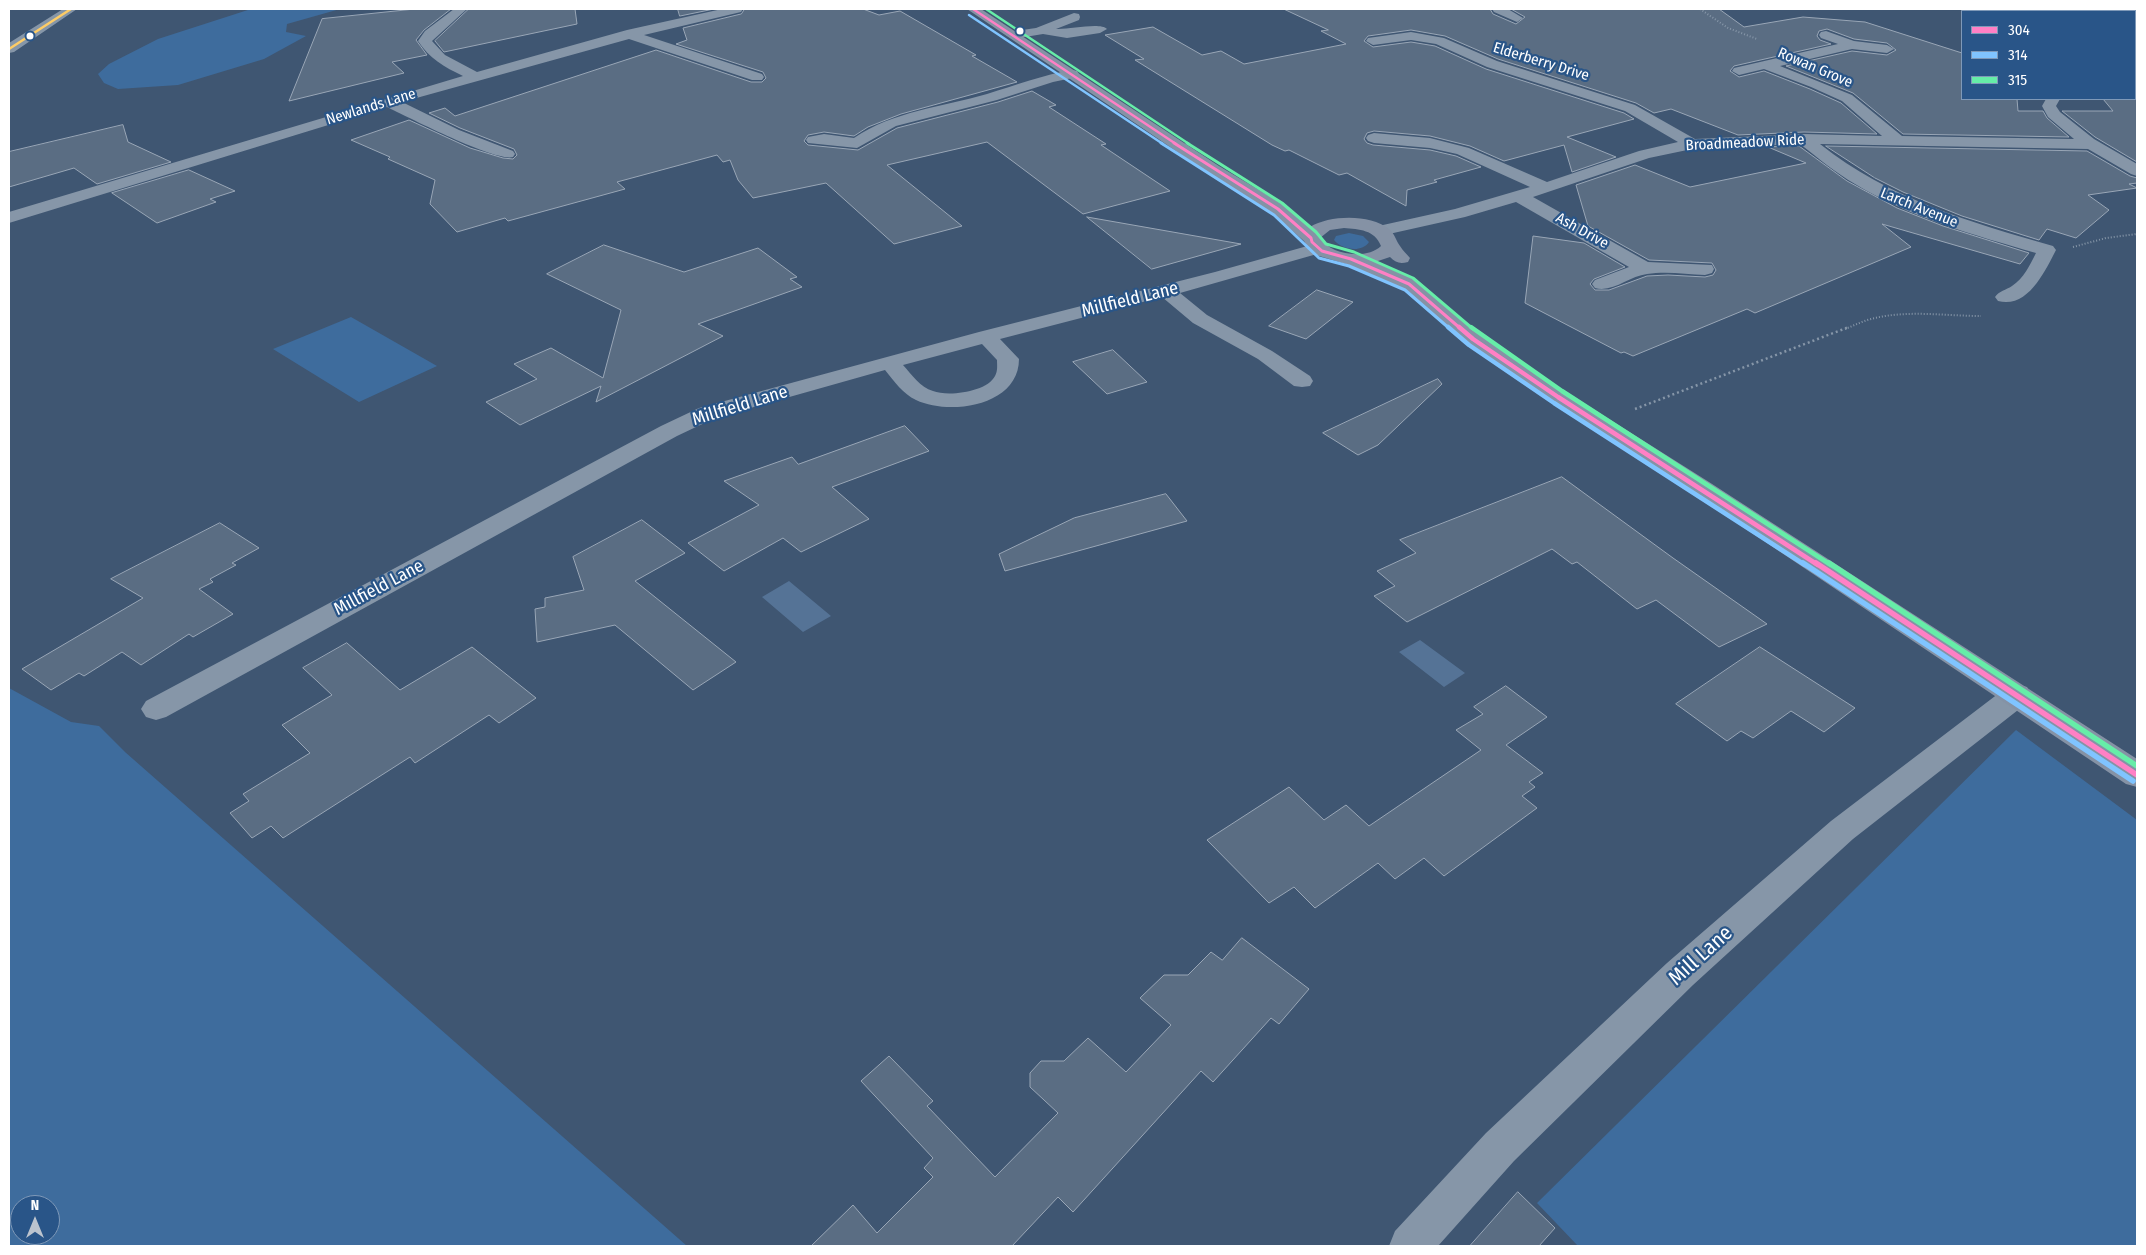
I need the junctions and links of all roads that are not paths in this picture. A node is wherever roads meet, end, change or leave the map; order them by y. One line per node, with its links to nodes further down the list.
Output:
1 (71, 9): 16 (street)
2 (461, 9): 20 (street)
3 (737, 9): 10 (street, Newlands Lane)
4 (973, 9): 11 (main road)
5 (1498, 9): 7 (street)
6 (1074, 16): 9 (street)
7 (1517, 18)
8 (1100, 29): 9 (street)
9 (1039, 31): 11 (street)
10 (628, 34): 20 (street, Newlands Lane); 21 (street)
11 (1013, 35): 19 (main road)
12 (1826, 35): 14 (street, Rowan Grove)
13 (1373, 41): 28 (street, Elderberry Drive)
14 (1852, 45): 15 (street, Rowan Grove); 17 (street, Rowan Grove)
15 (1887, 48)
16 (9, 50)
17 (1765, 65): 18 (street, Rowan Grove); 27 (street, Rowan Grove)
18 (1738, 71)
19 (1072, 74): 26 (street); 34 (main road)
20 (475, 76): 23 (street, Newlands Lane)
21 (757, 76)
22 (2052, 100): 29 (street)
23 (389, 102): 30 (street); 35 (street, Newlands Lane)
24 (1374, 138): 32 (street)
25 (1804, 139): 27 (street, Broadmeadow Ride); 28 (street, Broadmeadow Ride); 45 (street, Larch Avenue)
26 (814, 140)
27 (1898, 141): 29 (street, Broadmeadow Ride)
28 (1692, 144): 32 (street, Broadmeadow Ride)
29 (2092, 144): 31 (street)
30 (507, 154)
31 (2137, 171)
32 (1546, 188): 33 (street, Broadmeadow Ride)
33 (1518, 196): 37 (street, Broadmeadow Ride); 40 (street, Ash Drive)
34 (1278, 209): 36 (main road); 38 (main road)
35 (9, 218)
36 (1337, 224): 37 (main road); 38 (main road)
37 (1385, 239): 39 (main road); 42 (main road)
38 (1315, 243): 39 (main road); 44 (street, Millfield Lane)
39 (1351, 259): 42 (main road)
40 (1644, 268): 41 (street, Ash Drive); 43 (street, Ash Drive)
41 (1705, 269)
42 (1409, 284): 49 (main road)
43 (1602, 284)
44 (1166, 291): 46 (street, Millfield Lane); 48 (street)
45 (2005, 297)
46 (986, 336): 47 (street, Millfield Lane); 47 (street)
47 (890, 363): 50 (street, Millfield Lane)
48 (1302, 381)
49 (2017, 695): 51 (main road); 52 (street, Mill Lane)
50 (156, 709)
51 (2137, 775)
52 (1410, 1246)

